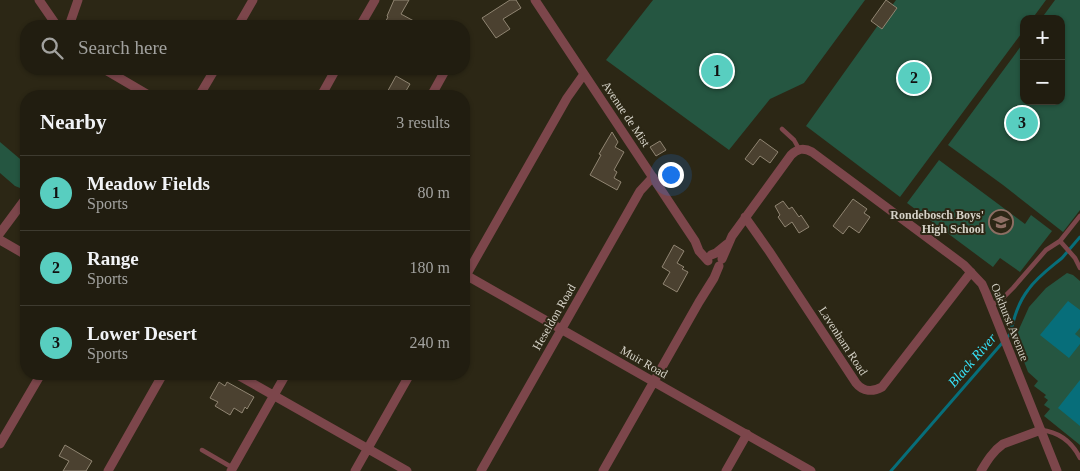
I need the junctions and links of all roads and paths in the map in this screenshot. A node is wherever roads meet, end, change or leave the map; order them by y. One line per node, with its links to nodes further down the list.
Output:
1 (39, 0): 6 (street)
2 (78, 0): 7 (street)
3 (253, 0): 8 (street)
4 (375, 0): 9 (street)
5 (535, 0): 10 (street, Avenue de Mist)
6 (53, 20)
7 (71, 20)
8 (241, 20)
9 (363, 20)
10 (584, 74): 21 (street, Avenue de Mist); 30 (street)
11 (114, 75): 15 (street)
12 (211, 75): 16 (street)
13 (333, 75): 17 (street)
14 (443, 75): 18 (street)
15 (140, 90)
16 (203, 90)
17 (324, 90)
18 (434, 90)
19 (782, 129): 20 (lane)
20 (799, 149): 24 (street); 32 (street, Oakhurst Avenue)
21 (653, 177): 29 (street, Avenue de Mist); 35 (street, Heseldon Road)
22 (20, 206): 25 (street)
23 (1080, 216): 27 (lane)
24 (745, 217): 29 (street); 32 (street, Lavenham Road)
25 (0, 234)
26 (0, 240): 28 (street)
27 (1060, 241): 31 (lane); 34 (lane)
28 (20, 252)
29 (714, 260): 41 (street)
30 (470, 267)
31 (1080, 268)
32 (971, 272): 34 (street, Oakhurst Avenue)
33 (470, 279): 35 (street, Muir Road)
34 (991, 305): 43 (street, Oakhurst Avenue)
35 (562, 328): 41 (street, Muir Road); 53 (street, Heseldon Road)
36 (37, 380): 45 (street)
37 (160, 380): 50 (street)
38 (247, 380): 42 (street)
39 (283, 380): 42 (street)
40 (407, 380): 46 (street)
41 (654, 382): 44 (street, Muir Road); 54 (street)
42 (274, 395): 46 (street); 49 (street)
43 (1041, 430): 48 (lane); 57 (street); 58 (street, Oakhurst Avenue)
44 (747, 434): 55 (street); 56 (street, Muir Road)
45 (0, 444)
46 (368, 448): 51 (street); 52 (street)
47 (202, 450): 49 (lane)
48 (1080, 458)
49 (232, 470)
50 (108, 471)
51 (355, 471)
52 (408, 471)
53 (480, 471)
54 (603, 471)
55 (726, 471)
56 (812, 471)
57 (980, 471)
58 (1057, 471)

